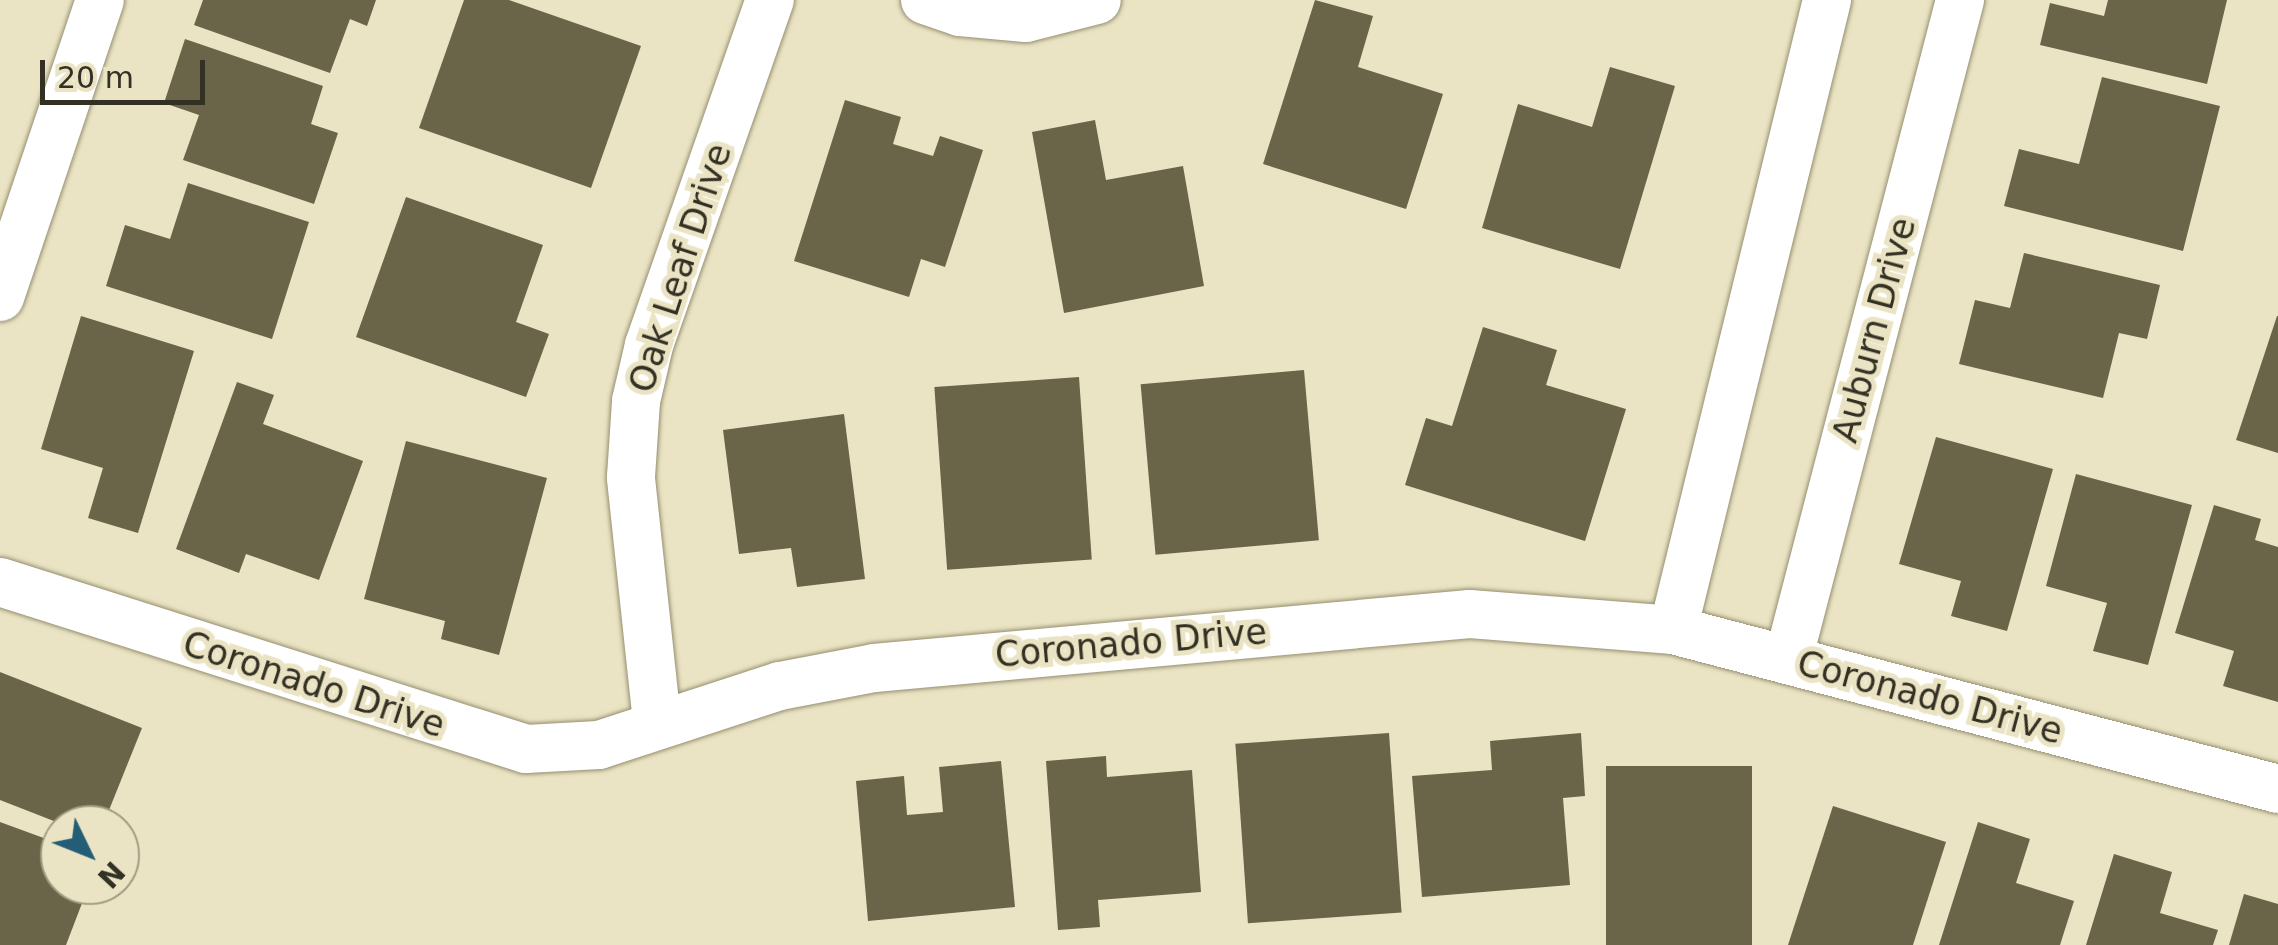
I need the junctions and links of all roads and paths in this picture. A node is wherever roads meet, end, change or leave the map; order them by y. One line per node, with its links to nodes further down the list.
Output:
1 (100, 0): 7 (street)
2 (770, 0): 12 (street, Oak Leaf Drive)
3 (925, 0): 4 (street)
4 (1097, 0)
5 (1960, 0): 11 (street, Auburn Drive)
6 (1813, 4): 10 (street)
7 (14, 206): 8 (street)
8 (0, 297)
9 (0, 582): 12 (street, Coronado Drive)
10 (1673, 630): 11 (street, Coronado Drive); 12 (street, Coronado Drive)
11 (1788, 660): 13 (street, Coronado Drive)
12 (658, 722)
13 (2278, 789)

